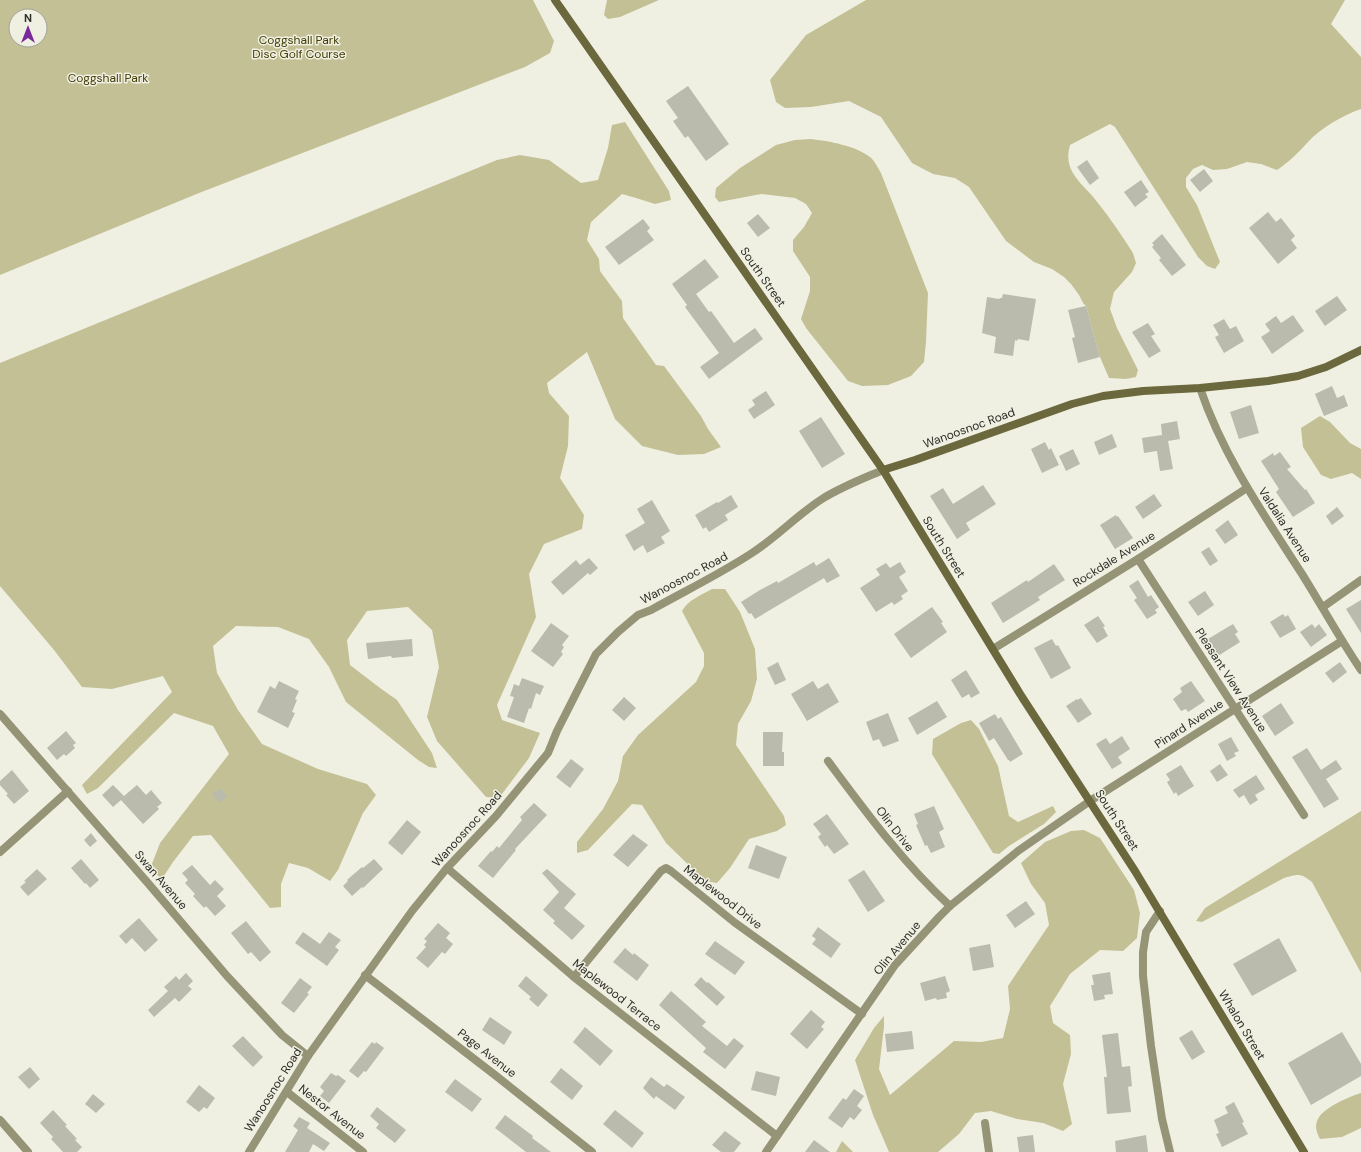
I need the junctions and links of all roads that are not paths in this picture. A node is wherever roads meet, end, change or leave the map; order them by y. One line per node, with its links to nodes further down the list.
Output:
1 (555, 0): 4 (main road, South Street)
2 (1361, 350): 3 (main road, Wanoosnoc Road)
3 (1200, 388): 4 (main road, Wanoosnoc Road); 5 (street, Valdalia Avenue)
4 (883, 470): 10 (main road, South Street); 19 (street, Wanoosnoc Road)
5 (1247, 488): 6 (street, Rockdale Avenue); 8 (street, Valdalia Avenue)
6 (1138, 559): 10 (street, Rockdale Avenue); 12 (street, Pleasant View Avenue)
7 (1361, 580): 8 (street)
8 (1323, 608): 9 (street, Valdalia Avenue)
9 (1342, 641): 11 (street, Valdalia Avenue); 12 (street, Pinard Avenue)
10 (993, 649): 16 (main road, South Street)
11 (1361, 670)
12 (1235, 709): 16 (street, Pinard Avenue); 17 (street, Pleasant View Avenue)
13 (0, 714): 15 (street, Swan Avenue)
14 (828, 761): 20 (street, Olin Drive)
15 (68, 792): 18 (street); 25 (street, Swan Avenue)
16 (1090, 801): 20 (street, Olin Avenue); 21 (main road, South Street)
17 (1304, 815)
18 (0, 852)
19 (447, 868): 22 (street, Wanoosnoc Road); 23 (street, Maplewood Terrace)
20 (950, 906): 24 (street, Olin Avenue)
21 (1160, 911): 36 (street); 37 (main road, Whalon Street)
22 (365, 975): 25 (street, Wanoosnoc Road); 33 (street, Page Avenue)
23 (574, 976): 24 (street, Maplewood Drive); 29 (street, Maplewood Terrace)
24 (862, 1014): 29 (street, Olin Avenue)
25 (308, 1056): 26 (street, Wanoosnoc Road)
26 (287, 1092): 31 (street, Wanoosnoc Road); 32 (street, Nestor Avenue)
27 (0, 1120): 30 (street)
28 (985, 1123): 35 (street)
29 (777, 1136): 34 (street, Olin Avenue)
30 (28, 1152)
31 (249, 1152)
32 (363, 1152)
33 (592, 1152)
34 (766, 1152)
35 (990, 1152)
36 (1170, 1152)
37 (1304, 1152)

